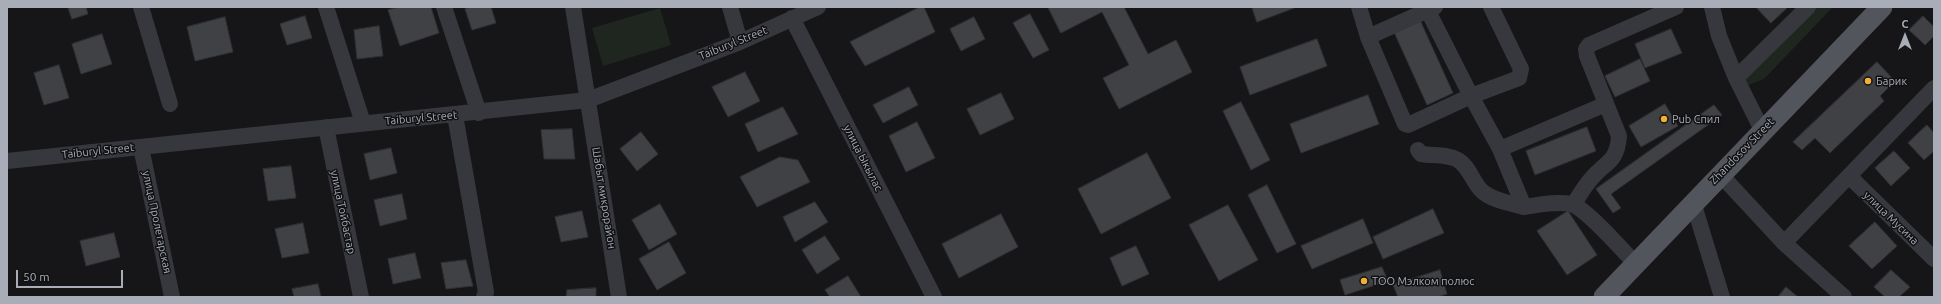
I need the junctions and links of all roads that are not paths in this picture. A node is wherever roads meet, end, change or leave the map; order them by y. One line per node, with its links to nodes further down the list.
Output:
1 (141, 7): 21 (street)
2 (326, 7): 25 (street)
3 (444, 7): 23 (street)
4 (573, 7): 20 (street, Шабыт микрорайон)
5 (730, 7): 16 (street)
6 (818, 7): 14 (street, Taiburyl Street)
7 (1359, 7): 15 (street)
8 (1491, 7): 19 (street)
9 (1676, 7): 22 (street)
10 (1712, 7): 17 (street)
11 (1808, 7): 17 (street)
12 (1882, 7): 27 (main road, Zhandosov Street)
13 (1431, 9): 15 (street); 19 (street)
14 (792, 18): 16 (street, Taiburyl Street); 44 (street, улица Ыкылас)
15 (1368, 37): 19 (street)
16 (740, 42): 20 (street, Taiburyl Street)
17 (1736, 78): 27 (street)
18 (1934, 88): 33 (street)
19 (1471, 96): 29 (street)
20 (588, 100): 23 (street, Taiburyl Street); 43 (street, Шабыт микрорайон)
21 (170, 104)
22 (1606, 104): 29 (street); 35 (street)
23 (480, 112): 24 (street, Taiburyl Street)
24 (455, 115): 25 (street, Taiburyl Street); 42 (street)
25 (363, 123): 26 (street, Taiburyl Street)
26 (326, 127): 28 (street, Taiburyl Street); 41 (street, улица Тойбастар)
27 (1762, 130): 32 (main road, Zhandosov Street)
28 (141, 147): 31 (street, Taiburyl Street); 40 (street, улица Пролетарская)
29 (1500, 148): 36 (street)
30 (1418, 150): 36 (street)
31 (7, 161)
32 (1720, 174): 34 (main road, Zhandosov Street); 37 (street)
33 (1849, 176): 37 (street); 38 (street, улица Мусина)
34 (1693, 202): 39 (main road, Zhandosov Street); 46 (street)
35 (1573, 204): 36 (street); 39 (street)
36 (1524, 207)
37 (1784, 243): 47 (street)
38 (1934, 259)
39 (1635, 263): 45 (main road, Zhandosov Street)
40 (172, 297)
41 (361, 297)
42 (484, 297)
43 (619, 297)
44 (934, 297)
45 (1604, 297)
46 (1722, 297)
47 (1844, 297)

